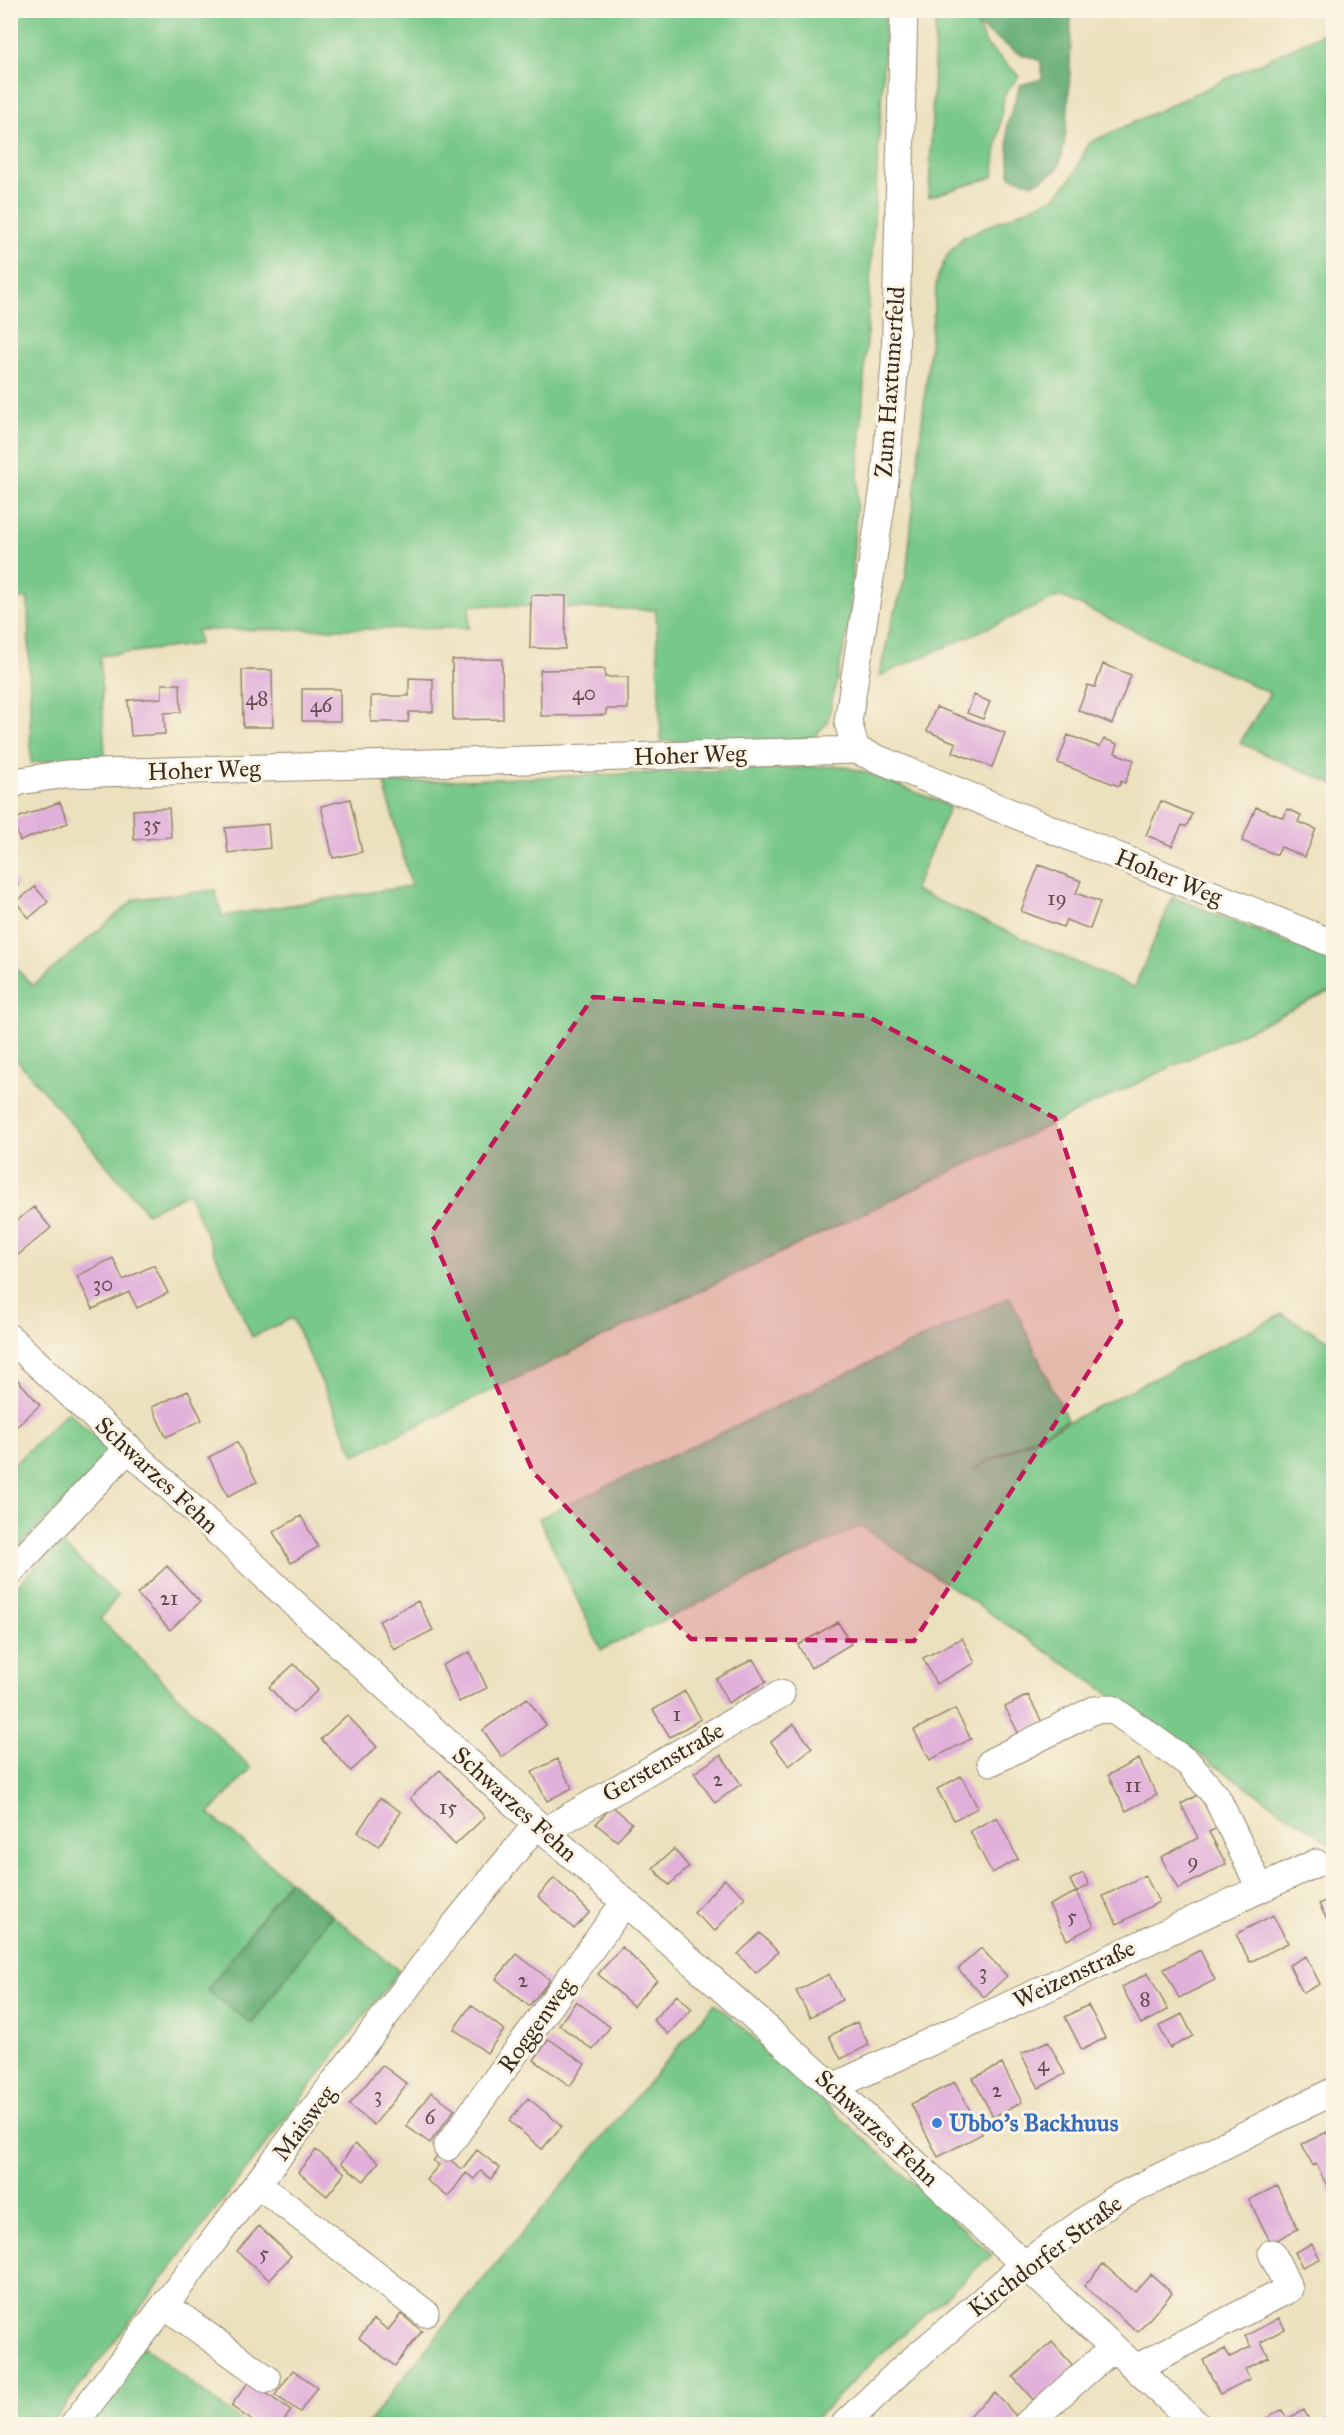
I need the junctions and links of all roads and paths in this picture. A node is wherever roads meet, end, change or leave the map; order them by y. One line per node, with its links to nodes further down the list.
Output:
1 (904, 10): 2 (street, Zum Haxtumerfeld)
2 (856, 750): 3 (street, Hoher Weg); 4 (street, Hoher Weg)
3 (10, 786)
4 (1334, 944)
5 (10, 1338): 6 (street, Schwarzes Fehn)
6 (129, 1448): 7 (street); 10 (street, Schwarzes Fehn)
7 (10, 1572)
8 (781, 1694): 10 (street, Gerstenstraße)
9 (991, 1762): 12 (street)
10 (541, 1828): 13 (street, Schwarzes Fehn); 17 (street, Maisweg)
11 (1316, 1863): 12 (street, Weizenstraße)
12 (1260, 1888): 14 (street, Weizenstraße)
13 (625, 1902): 14 (street, Schwarzes Fehn); 16 (street, Roggenweg)
14 (833, 2087): 19 (street, Schwarzes Fehn)
15 (1334, 2091): 19 (street, Kirchdorfer Straße)
16 (447, 2147)
17 (258, 2184): 20 (street, Maisweg); 21 (street)
18 (1272, 2253): 23 (street)
19 (1024, 2265): 22 (street, Schwarzes Fehn); 26 (street, Kirchdorfer Straße)
20 (165, 2305): 24 (street); 25 (street, Maisweg)
21 (425, 2313)
22 (1113, 2348): 23 (street, Schwarzes Fehn); 27 (street)
23 (1136, 2368): 28 (street, Schwarzes Fehn)
24 (267, 2379)
25 (74, 2424)
26 (845, 2424)
27 (1027, 2424)
28 (1196, 2424)

